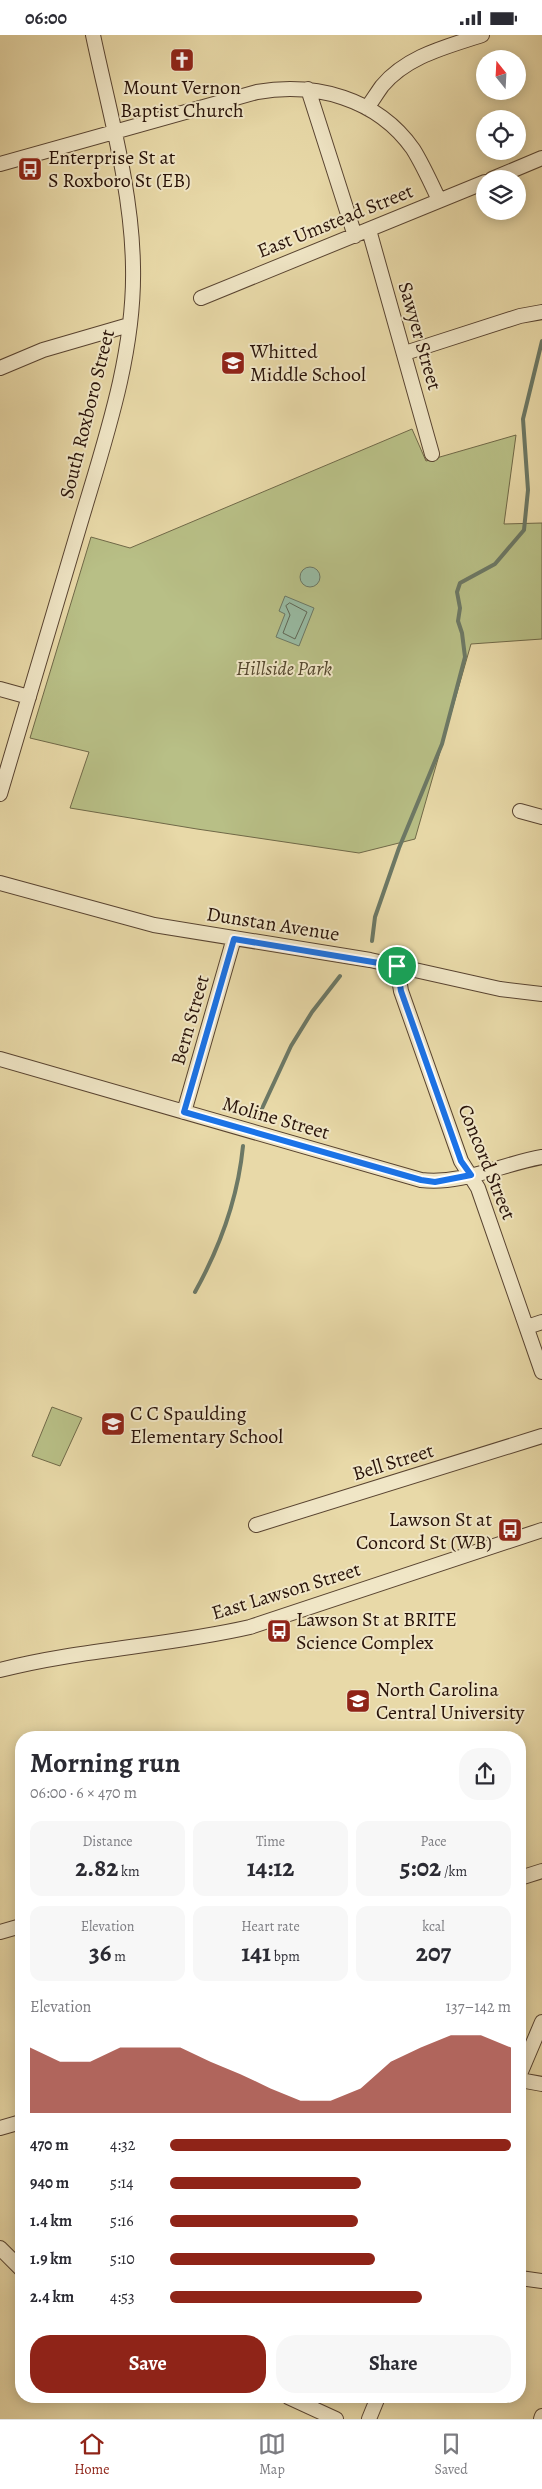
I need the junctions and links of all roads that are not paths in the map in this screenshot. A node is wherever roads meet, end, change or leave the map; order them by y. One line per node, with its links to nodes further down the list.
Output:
1 (93, 35): 5 (street, South Roxboro Street)
2 (482, 35): 4 (street)
3 (308, 89): 4 (street); 5 (street); 12 (street)
4 (367, 108): 10 (street)
5 (114, 132): 7 (street); 15 (street, South Roxboro Street)
6 (542, 158): 8 (street)
7 (0, 164)
8 (513, 170)
9 (476, 186): 10 (street, East Umstead Street)
10 (439, 200): 11 (street, East Umstead Street)
11 (369, 230): 12 (street, East Umstead Street); 16 (street, Sawyer Street)
12 (355, 236): 13 (street, East Umstead Street)
13 (201, 298)
14 (542, 312): 16 (street)
15 (129, 325): 17 (street); 20 (street, South Roxboro Street)
16 (405, 353): 18 (street, Sawyer Street)
17 (0, 368)
18 (432, 454)
19 (0, 689): 20 (street)
20 (29, 697): 21 (street, South Roxboro Street)
21 (0, 794)
22 (520, 811): 23 (street)
23 (542, 817)
24 (0, 883): 25 (street, Dunstan Avenue)
25 (234, 939): 26 (street, Dunstan Avenue); 29 (street, Bern Street)
26 (397, 966): 27 (street, Dunstan Avenue); 31 (street, Concord Street)
27 (542, 993)
28 (0, 1059): 29 (street, Moline Street)
29 (184, 1112): 31 (street, Moline Street)
30 (542, 1157): 31 (street, Moline Street)
31 (471, 1175): 33 (street, Concord Street)
32 (542, 1322): 33 (street)
33 (527, 1327): 34 (street, Concord Street)
34 (542, 1372)
35 (542, 1436): 36 (street, Bell Street)
36 (256, 1525)
37 (542, 1530): 38 (street, East Lawson Street)
38 (34, 1661): 39 (street, East Lawson Street); 40 (street, East Lawson Street)
39 (0, 1662)
40 (0, 1669)
41 (542, 1871): 42 (street)
42 (526, 1876)
43 (15, 1927): 44 (street)
44 (0, 1932)
45 (542, 2022): 46 (street)
46 (526, 2060)
47 (526, 2081): 48 (street)
48 (542, 2084)
49 (15, 2124): 50 (street)
50 (0, 2128)
51 (0, 2248): 52 (street)
52 (15, 2263)
53 (526, 2279): 54 (street)
54 (542, 2281)
55 (301, 2403): 57 (street)
56 (376, 2403): 58 (street)
57 (336, 2419)
58 (369, 2419)

